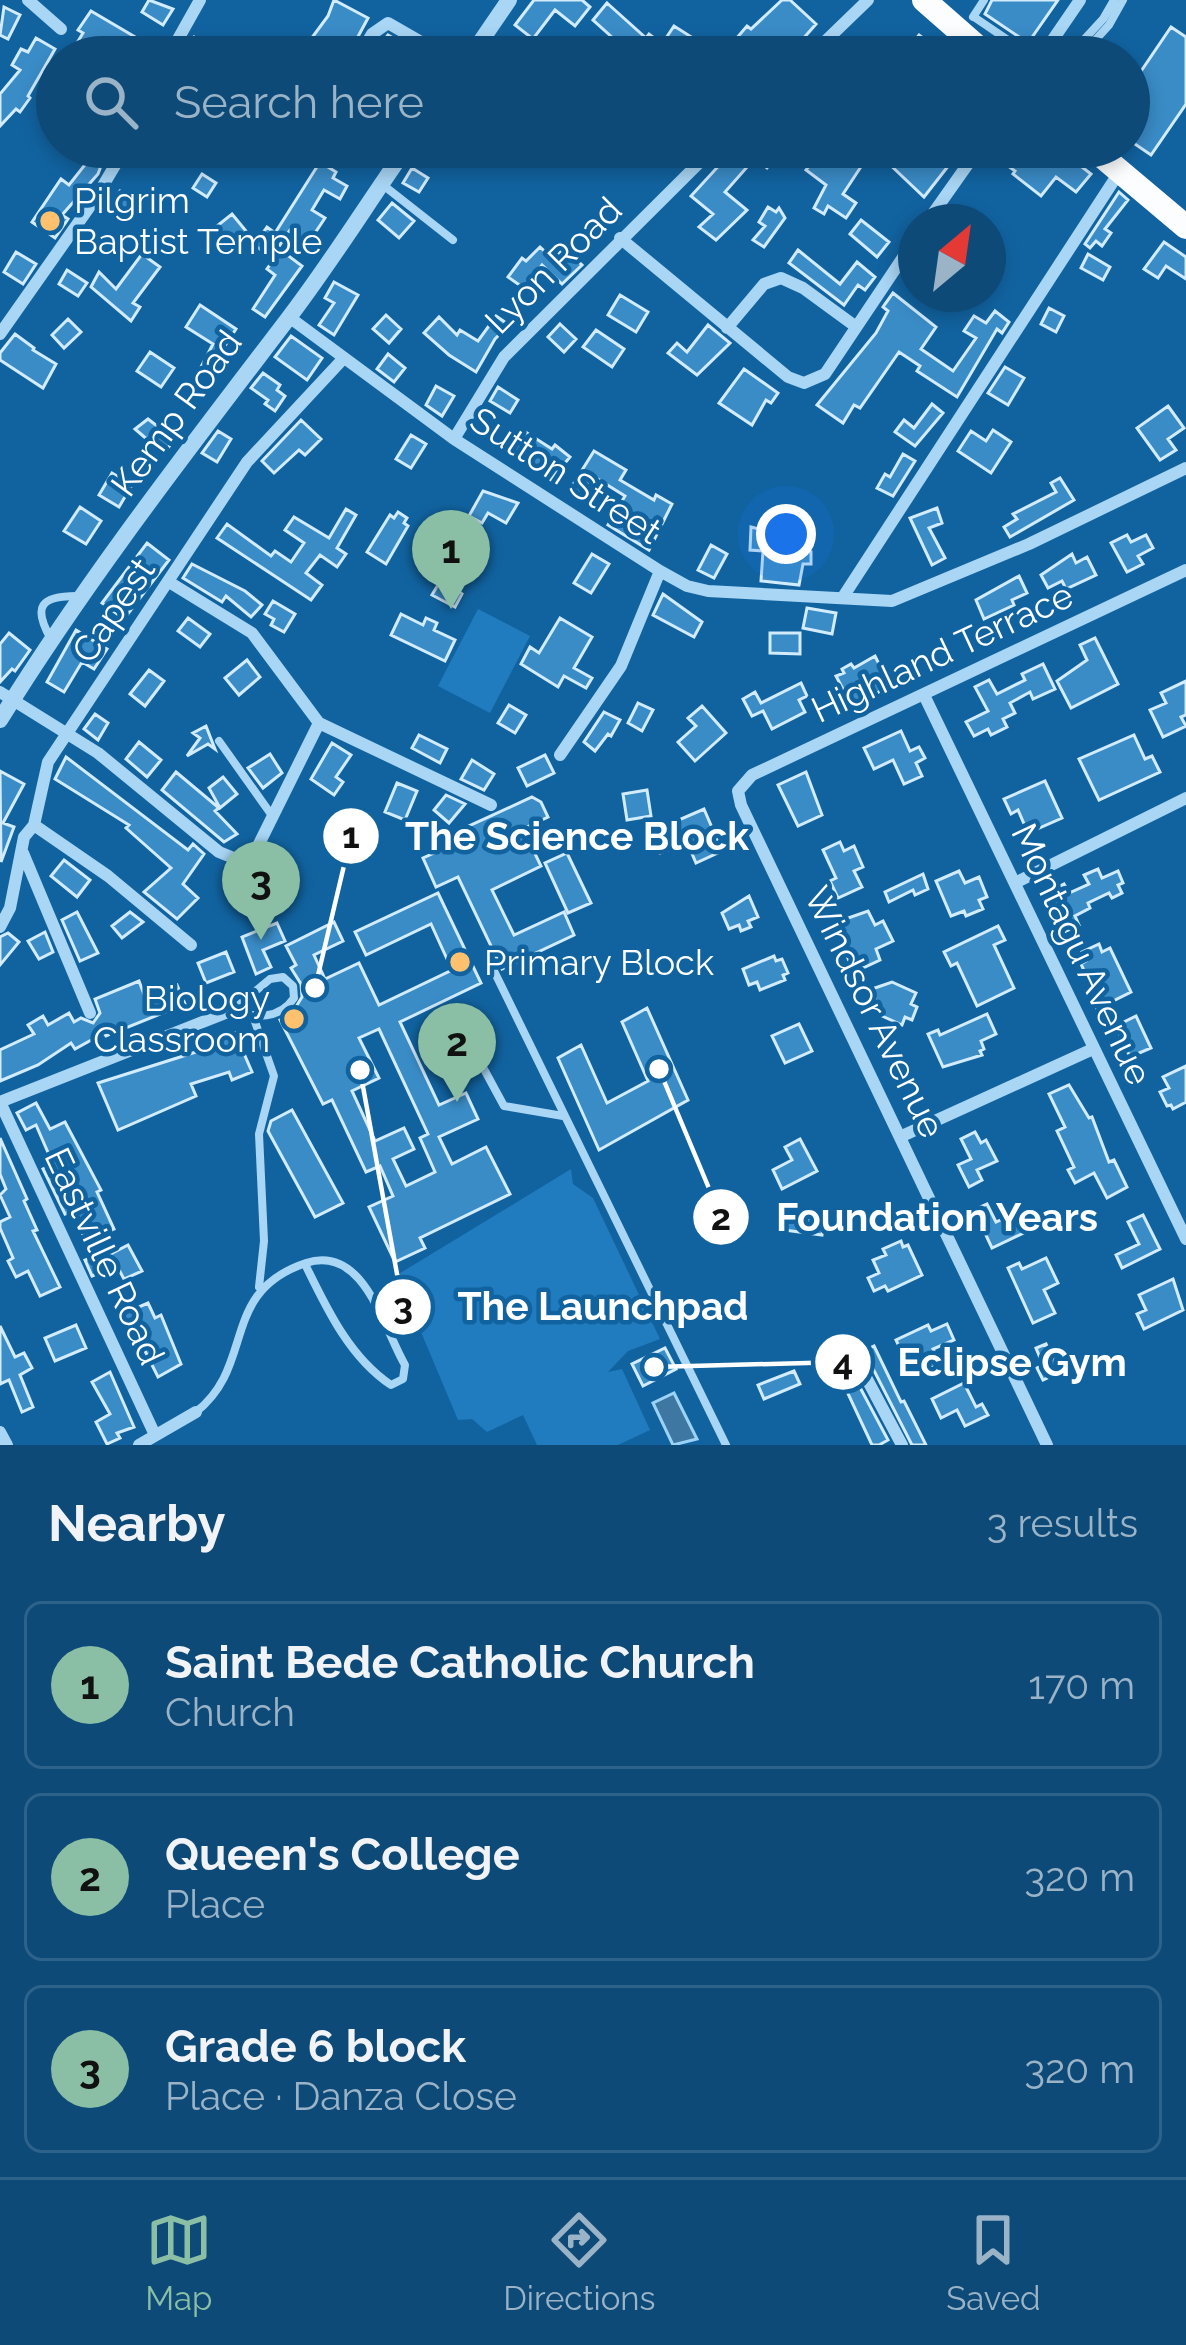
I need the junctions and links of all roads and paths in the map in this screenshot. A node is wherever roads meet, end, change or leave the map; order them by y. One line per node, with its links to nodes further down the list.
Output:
1 (28, 0): 11 (street)
2 (200, 0): 12 (street)
3 (509, 0): 15 (street)
4 (868, 0): 16 (street)
5 (924, 0): 10 (highway)
6 (984, 0): 10 (lane)
7 (1080, 0): 19 (street)
8 (1114, 0): 20 (lane)
9 (1124, 0): 21 (lane)
10 (968, 25): 17 (highway); 18 (lane)
11 (61, 29)
12 (180, 36)
13 (371, 36): 14 (street)
14 (411, 36)
15 (484, 36)
16 (830, 36)
17 (975, 36)
18 (992, 36)
19 (1053, 36)
20 (1087, 36)
21 (1099, 36)
22 (114, 168): 37 (street)
23 (393, 168): 28 (street, Kemp Road)
24 (693, 168): 31 (street, Lyon Road)
25 (965, 168): 29 (street)
26 (1115, 168): 27 (highway)
27 (1120, 172): 30 (highway); 45 (street)
28 (382, 184): 32 (lane); 34 (street, Kemp Road)
29 (940, 204)
30 (1186, 227)
31 (620, 238): 36 (street); 39 (street, Lyon Road)
32 (452, 240)
33 (898, 264): 35 (street)
34 (290, 317): 38 (street, Sutton Street); 44 (street, Kemp Road)
35 (855, 326): 36 (street); 36 (street)
36 (728, 328)
37 (0, 334)
38 (342, 360): 39 (street, Sutton Street); 43 (street, Capest)
39 (454, 439): 42 (street, Sutton Street)
40 (1186, 468): 45 (street, Sutton Street)
41 (1186, 570): 47 (street, Highland Terrace)
42 (660, 571): 45 (street, Sutton Street); 53 (street)
43 (169, 582): 50 (street); 51 (street, Capest)
44 (84, 596): 46 (street, Kemp Road); 46 (lane)
45 (843, 597)
46 (52, 640): 48 (street, Kemp Road)
47 (924, 695): 55 (street, Highland Terrace); 60 (street, Montagu Avenue)
48 (6, 696): 49 (street, Kemp Road); 51 (street)
49 (0, 720)
50 (319, 723): 56 (street); 57 (street)
51 (67, 731): 57 (street); 58 (street, Capest)
52 (219, 741): 57 (lane)
53 (560, 755)
54 (1186, 798): 60 (street)
55 (739, 800): 71 (street, Windsor Avenue)
56 (491, 805)
57 (274, 818)
58 (34, 825): 59 (street, Capest); 62 (street)
59 (22, 852): 61 (street, Capest); 65 (street)
60 (1016, 883): 68 (street, Montagu Avenue)
61 (0, 927)
62 (191, 945)
63 (494, 971): 70 (lane)
64 (233, 1010): 67 (lane); 67 (lane); 69 (street)
65 (90, 1012)
66 (452, 1012): 70 (lane)
67 (253, 1016): 74 (lane)
68 (1093, 1049): 71 (street); 72 (street, Montagu Avenue)
69 (0, 1102): 78 (street, Eastville Road)
70 (565, 1116): 81 (lane)
71 (902, 1136): 83 (street, Windsor Avenue)
72 (1186, 1239)
73 (304, 1264): 73 (lane); 74 (lane)
74 (259, 1289): 76 (lane)
75 (851, 1349): 82 (street)
76 (196, 1412): 78 (street)
77 (0, 1432): 79 (street)
78 (155, 1435): 80 (street)
79 (7, 1445)
80 (139, 1445)
81 (725, 1445)
82 (902, 1445)
83 (1047, 1445)

